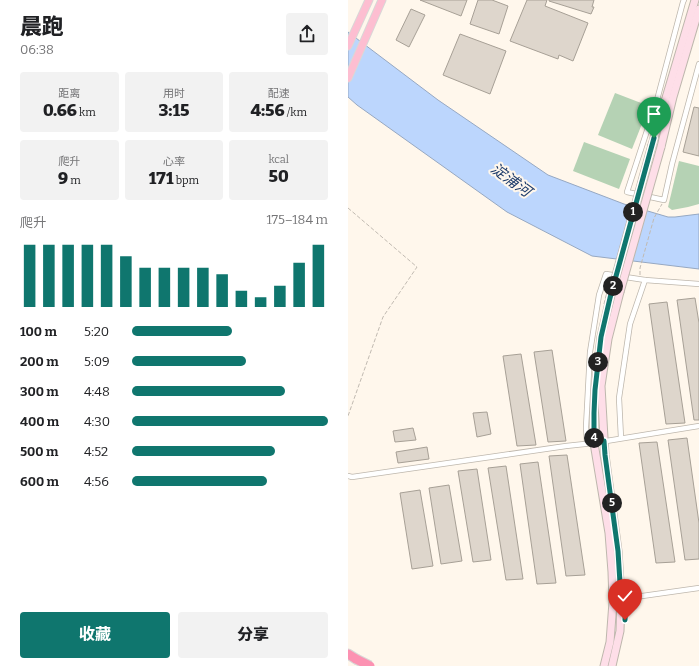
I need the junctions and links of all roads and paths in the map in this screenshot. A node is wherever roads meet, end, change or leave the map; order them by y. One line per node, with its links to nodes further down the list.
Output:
1 (369, 0): 6 (main road)
2 (382, 0): 8 (main road)
3 (684, 0): 9 (street)
4 (695, 0): 18 (main road, bridge)
5 (699, 9): 17 (main road, bridge)
6 (348, 46)
7 (699, 64): 9 (street)
8 (348, 78)
9 (664, 200): 11 (path)
10 (348, 208): 14 (path)
11 (639, 279): 12 (street); 18 (street)
12 (646, 280): 13 (street); 16 (street)
13 (699, 284)
14 (348, 416)
15 (699, 426): 16 (street)
16 (621, 438): 17 (street)
17 (604, 441): 18 (street); 21 (main road)
18 (590, 443): 19 (street); 24 (main road)
19 (348, 476)
20 (699, 588): 21 (street)
21 (621, 599): 25 (main road)
22 (348, 654): 23 (highway, bridge)
23 (370, 666)
24 (604, 666)
25 (612, 666)

